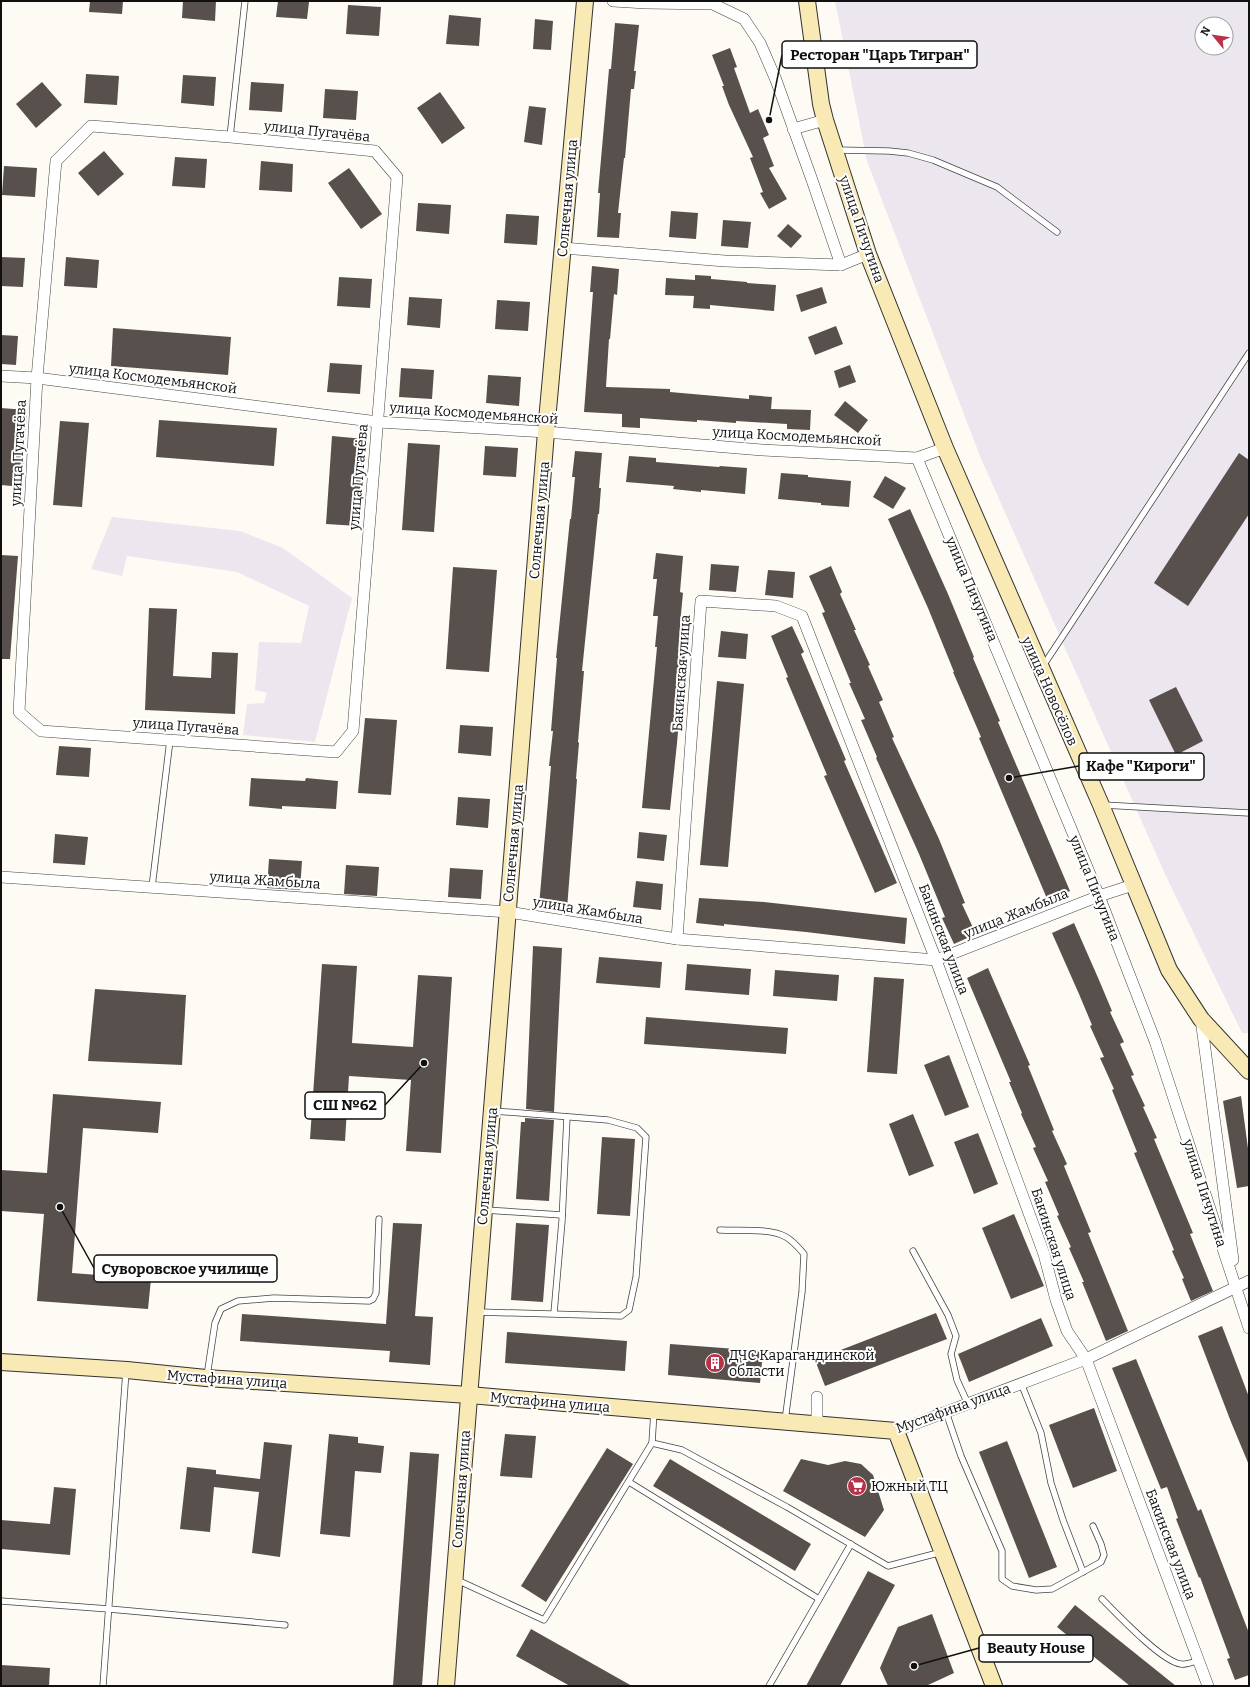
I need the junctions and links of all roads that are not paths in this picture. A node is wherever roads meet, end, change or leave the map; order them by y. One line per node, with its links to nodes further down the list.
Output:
1 (245, 1): 7 (lane)
2 (585, 1): 10 (street, Солнечная улица)
3 (613, 1): 6 (street)
4 (808, 1): 5 (street, улица Пичугина)
5 (825, 120): 6 (street); 8 (street, улица Пичугина)
6 (794, 128): 12 (street)
7 (230, 137): 15 (street, улица Пугачёва); 16 (street, улица Пугачёва)
8 (836, 150): 9 (lane); 11 (street, улица Пичугина)
9 (1057, 232)
10 (563, 248): 12 (street); 17 (street, Солнечная улица)
11 (868, 254): 12 (street); 18 (street, улица Пичугина)
12 (841, 265)
13 (1249, 353): 20 (lane)
14 (1, 376): 15 (street, улица Космодемьянской)
15 (37, 378): 16 (street, улица Космодемьянской); 21 (street, улица Пугачёва)
16 (378, 422): 17 (street, улица Космодемьянской); 21 (street, улица Пугачёва)
17 (546, 432): 19 (street, улица Космодемьянской); 28 (street, Солнечная улица)
18 (945, 448): 19 (street, улица Космодемьянской); 20 (street, улица Новосёлов)
19 (917, 458): 27 (street, улица Пичугина)
20 (1040, 669): 22 (street, улица Новосёлов)
21 (170, 740): 26 (lane)
22 (1101, 805): 23 (lane); 25 (street, улица Новосёлов)
23 (1249, 813)
24 (1, 877): 26 (street, улица Жамбыла)
25 (1133, 885): 27 (street, улица Жамбыла); 31 (street, улица Новосёлов)
26 (152, 887): 28 (street, улица Жамбыла)
27 (1099, 896): 30 (street, улица Жамбыла); 41 (street, улица Пичугина)
28 (508, 912): 29 (street, улица Жамбыла); 33 (street, Солнечная улица)
29 (677, 939): 30 (street, улица Жамбыла); 30 (street, Бакинская улица)
30 (936, 960): 45 (street, Бакинская улица)
31 (1201, 1019): 32 (street, улица Новосёлов); 41 (street)
32 (1246, 1066)
33 (492, 1111): 34 (lane); 35 (street, Солнечная улица)
34 (567, 1117): 36 (lane); 43 (lane)
35 (484, 1210): 36 (lane); 42 (street, Солнечная улица)
36 (562, 1215): 43 (lane)
37 (379, 1219): 48 (lane)
38 (720, 1230): 55 (lane)
39 (913, 1251): 52 (lane)
40 (1249, 1281): 41 (street, Мустафина улица)
41 (1236, 1286): 44 (street, улица Пичугина); 45 (street, Мустафина улица)
42 (475, 1312): 43 (lane); 50 (street, Солнечная улица)
43 (554, 1313)
44 (1249, 1328)
45 (1086, 1359): 49 (street, Мустафина улица); 70 (street, Бакинская улица)
46 (1, 1362): 47 (street, Мустафина улица)
47 (126, 1370): 48 (street, Мустафина улица); 68 (lane)
48 (206, 1378): 50 (street, Мустафина улица)
49 (1021, 1383): 52 (street, Мустафина улица); 63 (lane)
50 (469, 1395): 53 (street, Мустафина улица); 64 (street, Солнечная улица)
51 (817, 1397): 56 (street)
52 (968, 1404): 54 (street, Мустафина улица)
53 (654, 1410): 55 (street, Мустафина улица); 58 (lane)
54 (946, 1412): 57 (street, Мустафина улица); 63 (lane)
55 (785, 1422): 56 (street, Мустафина улица)
56 (817, 1424): 57 (street, Мустафина улица)
57 (896, 1431): 62 (street)
58 (652, 1443): 59 (lane); 61 (lane)
59 (628, 1482): 64 (lane); 65 (lane)
60 (1092, 1526): 63 (lane)
61 (851, 1544): 62 (lane); 65 (lane)
62 (942, 1551): 74 (street)
63 (1083, 1572)
64 (454, 1579): 72 (street, Солнечная улица)
65 (819, 1599): 73 (lane)
66 (1102, 1599): 70 (lane)
67 (1, 1601): 68 (lane)
68 (109, 1609): 69 (lane); 71 (lane)
69 (285, 1625)
70 (1199, 1660): 75 (street, Бакинская улица)
71 (103, 1686)
72 (446, 1686)
73 (769, 1686)
74 (994, 1686)
75 (1208, 1686)

